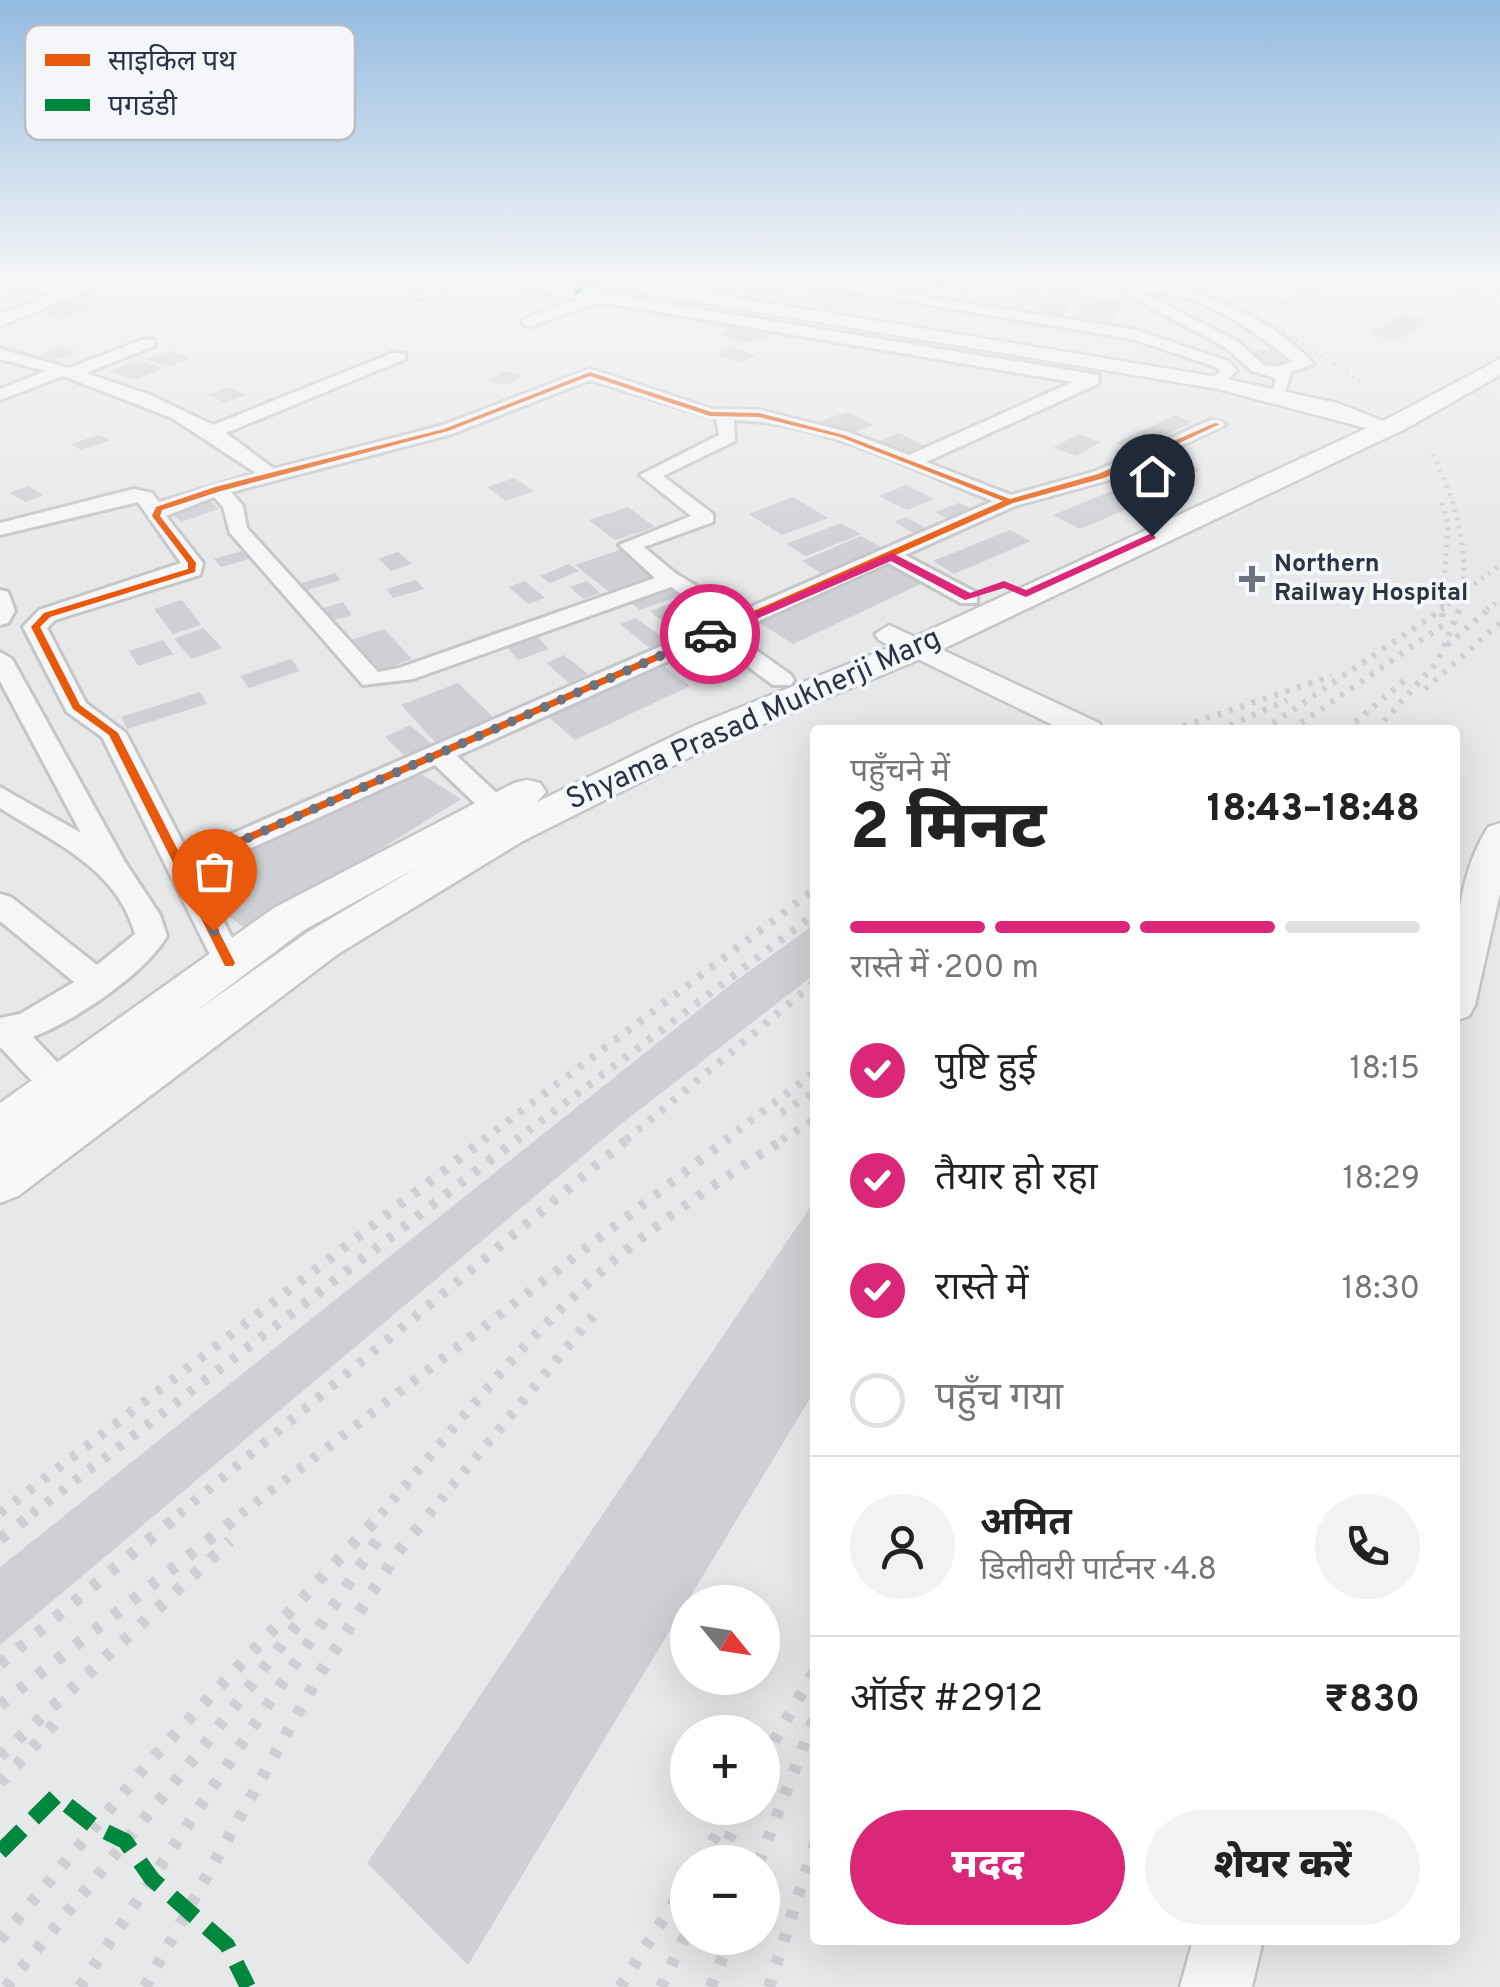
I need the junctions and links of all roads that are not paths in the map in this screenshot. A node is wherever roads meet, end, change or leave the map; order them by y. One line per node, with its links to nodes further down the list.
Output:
1 (61, 371): 12 (street)
2 (70, 371): 12 (street)
3 (362, 371): 20 (street)
4 (1036, 371): 13 (street)
5 (1116, 371): 13 (street)
6 (1150, 371): 14 (street)
7 (1160, 371): 14 (street)
8 (1228, 371): 14 (street)
9 (1271, 371): 15 (street)
10 (1467, 371): 18 (main road, Shyama Prasad Mukherji Marg)
11 (1490, 371): 18 (main road, Shyama Prasad Mukherji Marg)
12 (66, 372): 16 (street); 20 (street)
13 (1092, 380): 21 (street)
14 (1220, 381): 15 (street); 18 (street)
15 (1278, 392): 18 (street)
16 (0, 395)
17 (724, 416): 21 (street); 22 (street); 28 (street)
18 (1383, 421): 29 (main road, Shyama Prasad Mukherji Marg)
19 (1217, 424): 24 (street)
20 (214, 430): 22 (street)
21 (910, 462): 24 (street)
22 (271, 476): 23 (street)
23 (218, 489): 25 (street); 28 (street)
24 (1010, 501): 27 (street)
25 (156, 512): 26 (street); 44 (street)
26 (0, 529)
27 (892, 556): 31 (street); 33 (street)
28 (669, 580): 33 (street)
29 (1015, 589): 31 (main road, Shyama Prasad Mukherji Marg); 34 (main road, Shyama Prasad Mukherji Marg)
30 (0, 597): 32 (street)
31 (969, 598): 34 (main road, Shyama Prasad Mukherji Marg)
32 (0, 618)
33 (727, 627): 36 (street); 39 (street)
34 (917, 648): 36 (main road, Shyama Prasad Mukherji Marg); 38 (street); 53 (main road, Shyama Prasad Mukherji Marg)
35 (0, 659): 37 (street)
36 (782, 680): 41 (main road, Shyama Prasad Mukherji Marg)
37 (8, 696): 43 (street)
38 (1078, 725)
39 (439, 754): 41 (street); 44 (street)
40 (0, 796): 43 (street)
41 (494, 806): 47 (main road, Shyama Prasad Mukherji Marg)
42 (1500, 835): 46 (street)
43 (113, 866): 48 (street)
44 (182, 867): 47 (street)
45 (0, 905): 48 (street)
46 (1477, 914): 49 (street)
47 (230, 963): 51 (main road, Shyama Prasad Mukherji Marg)
48 (95, 981): 50 (street)
49 (1460, 984)
50 (4, 1033): 51 (street)
51 (62, 1085): 52 (main road, Shyama Prasad Mukherji Marg)
52 (0, 1130)
53 (0, 1180)
54 (1227, 1945): 55 (street)
55 (1216, 1987)

